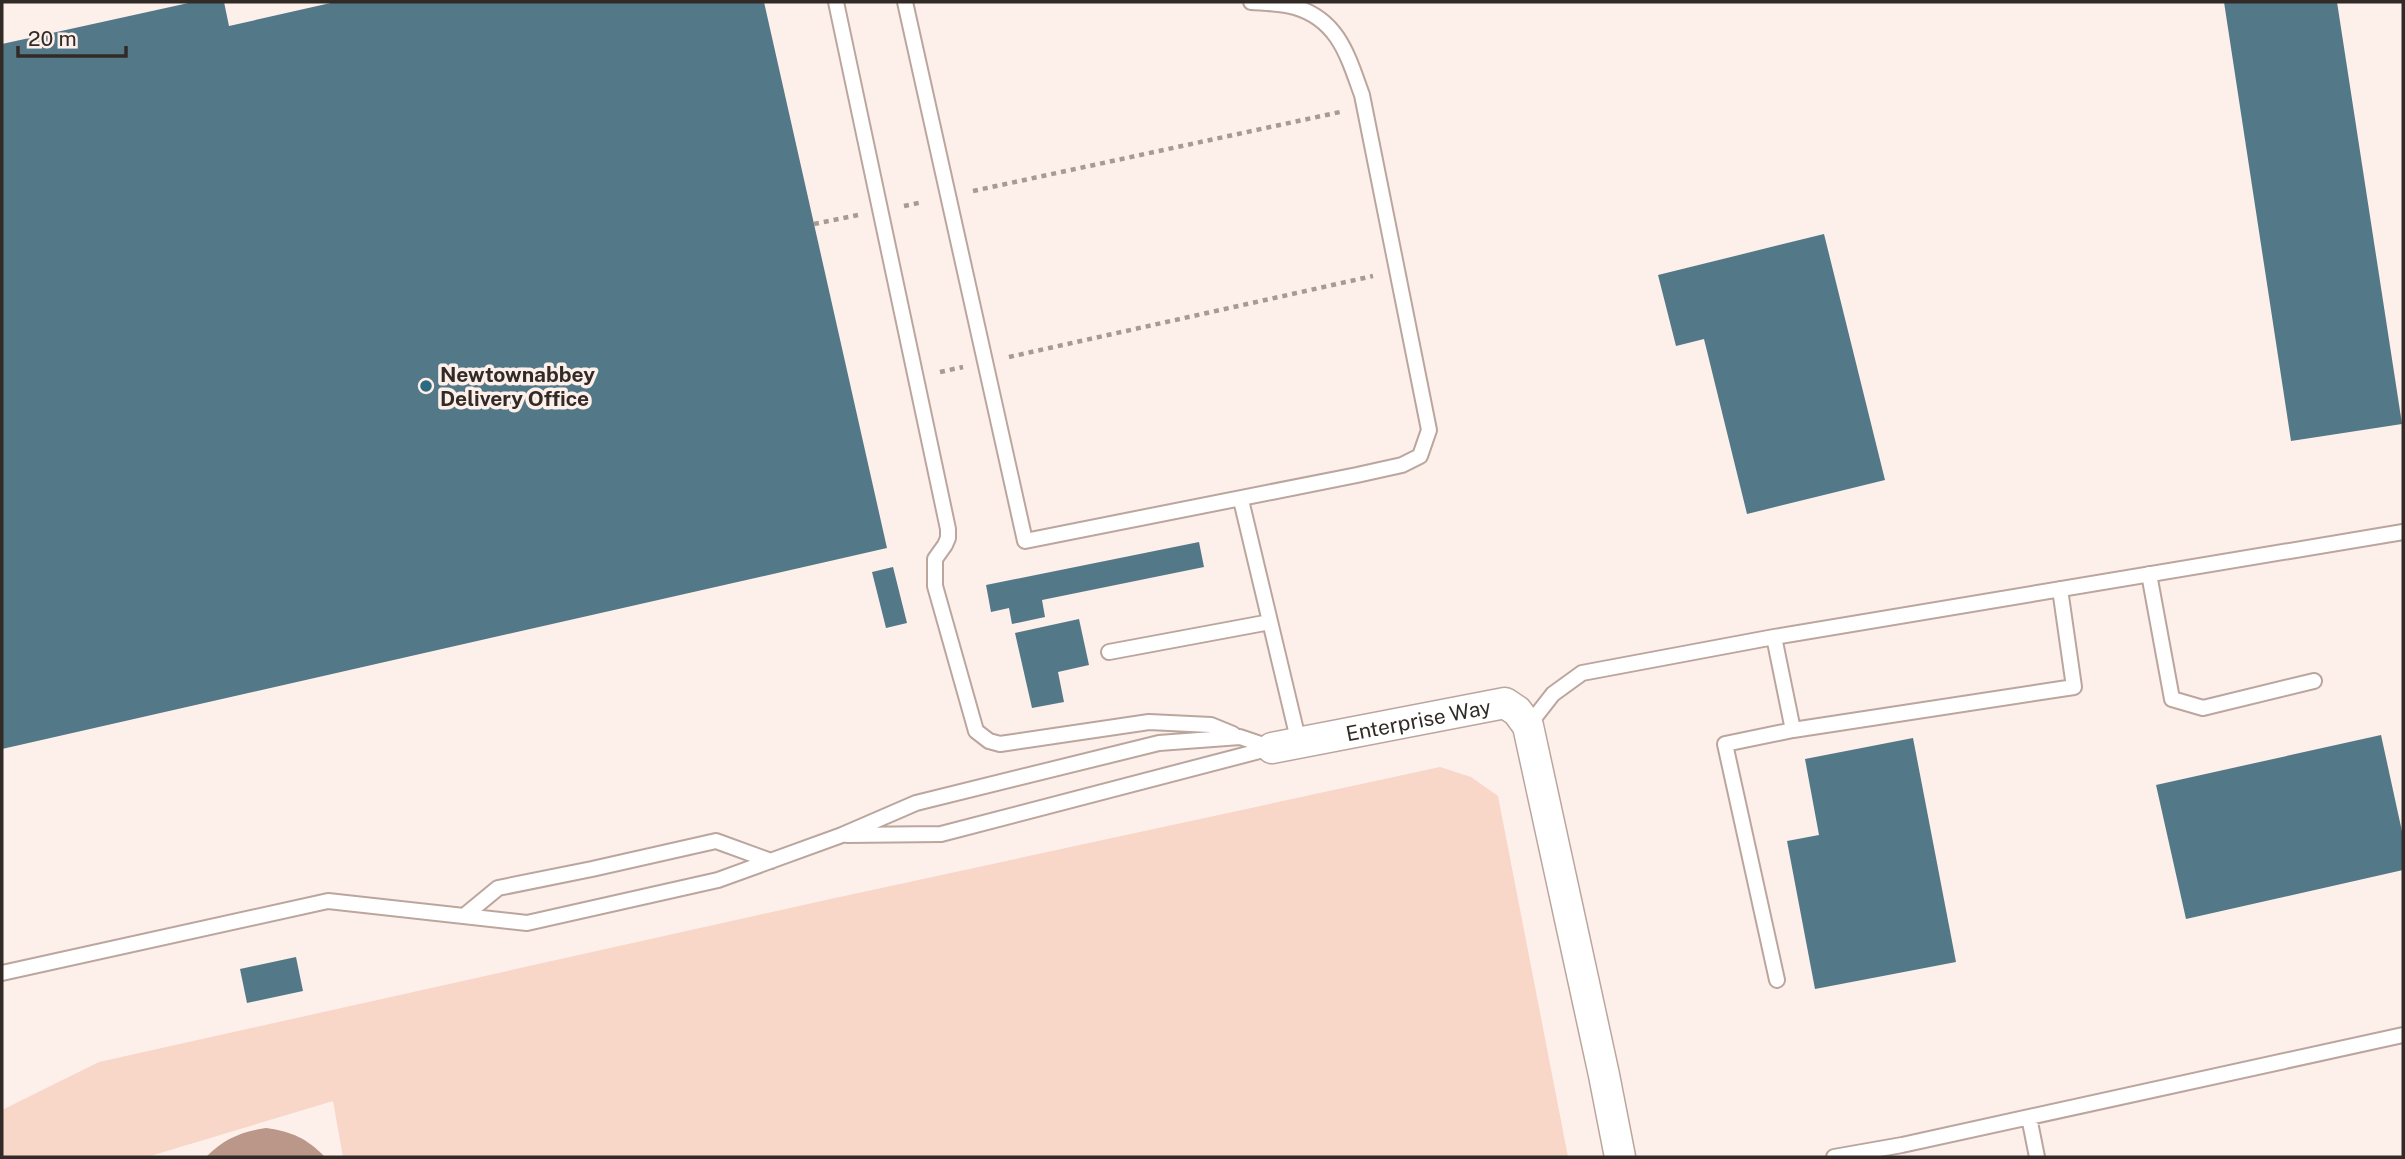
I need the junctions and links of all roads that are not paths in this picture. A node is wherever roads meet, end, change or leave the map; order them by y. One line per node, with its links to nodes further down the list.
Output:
1 (836, 2): 14 (lane)
2 (905, 2): 4 (lane)
3 (1251, 2): 4 (lane)
4 (1241, 500): 8 (lane)
5 (2403, 533): 6 (lane)
6 (2149, 574): 7 (lane); 11 (lane)
7 (2060, 589): 9 (lane); 13 (lane)
8 (1270, 622): 10 (lane); 15 (lane)
9 (1774, 637): 12 (lane); 13 (lane)
10 (1109, 652)
11 (2314, 681)
12 (1528, 726): 15 (street, Enterprise Way); 24 (street)
13 (1793, 730): 20 (lane)
14 (1240, 737): 15 (lane); 16 (lane)
15 (1285, 745): 16 (lane, Enterprise Way)
16 (842, 835): 17 (lane)
17 (771, 861): 18 (lane); 18 (lane)
18 (464, 916): 19 (lane)
19 (2, 973)
20 (1777, 980)
21 (2403, 1035): 22 (lane)
22 (2029, 1117): 23 (lane); 26 (lane)
23 (1903, 1151): 25 (lane)
24 (1620, 1157)
25 (1834, 1157)
26 (2037, 1157)

